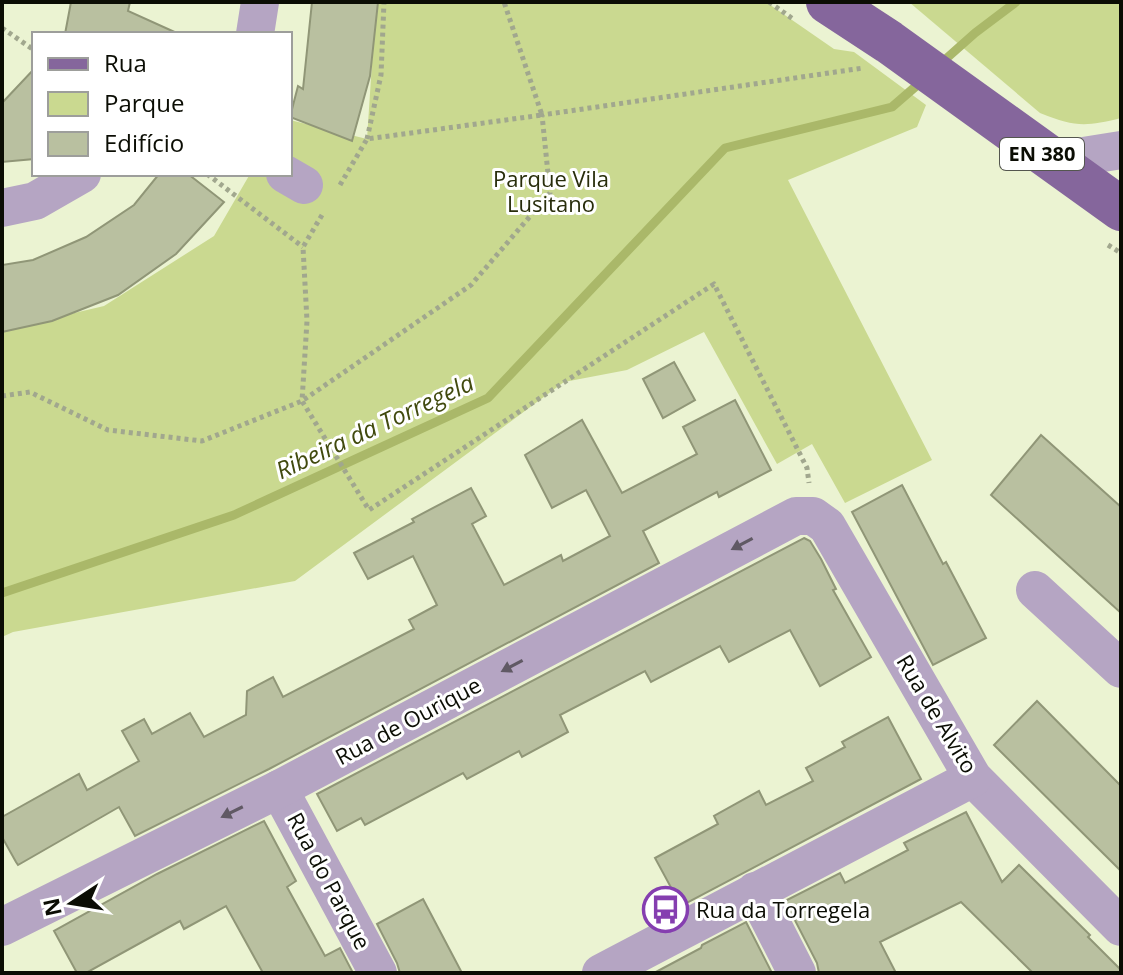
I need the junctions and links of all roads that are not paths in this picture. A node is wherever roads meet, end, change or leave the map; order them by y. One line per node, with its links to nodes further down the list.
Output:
1 (260, 2): 3 (street)
2 (871, 26): 5 (main road, EN 380)
3 (255, 32)
4 (1121, 150): 5 (street)
5 (1052, 161): 7 (main road, EN 380)
6 (79, 176): 8 (street)
7 (1117, 193)
8 (2, 208)
9 (813, 516): 12 (street, Rua de Alvito); 13 (street, Rua de Ourique, one-way to 13)
10 (1035, 590): 11 (street)
11 (1121, 669)
12 (973, 778): 14 (street); 16 (street, Rua de Alvito)
13 (279, 789): 15 (street, Rua de Ourique, one-way to 15); 17 (street, Rua do Parque)
14 (755, 891): 18 (street); 19 (street)
15 (2, 927)
16 (1121, 927)
17 (378, 973)
18 (601, 973)
19 (797, 973)

